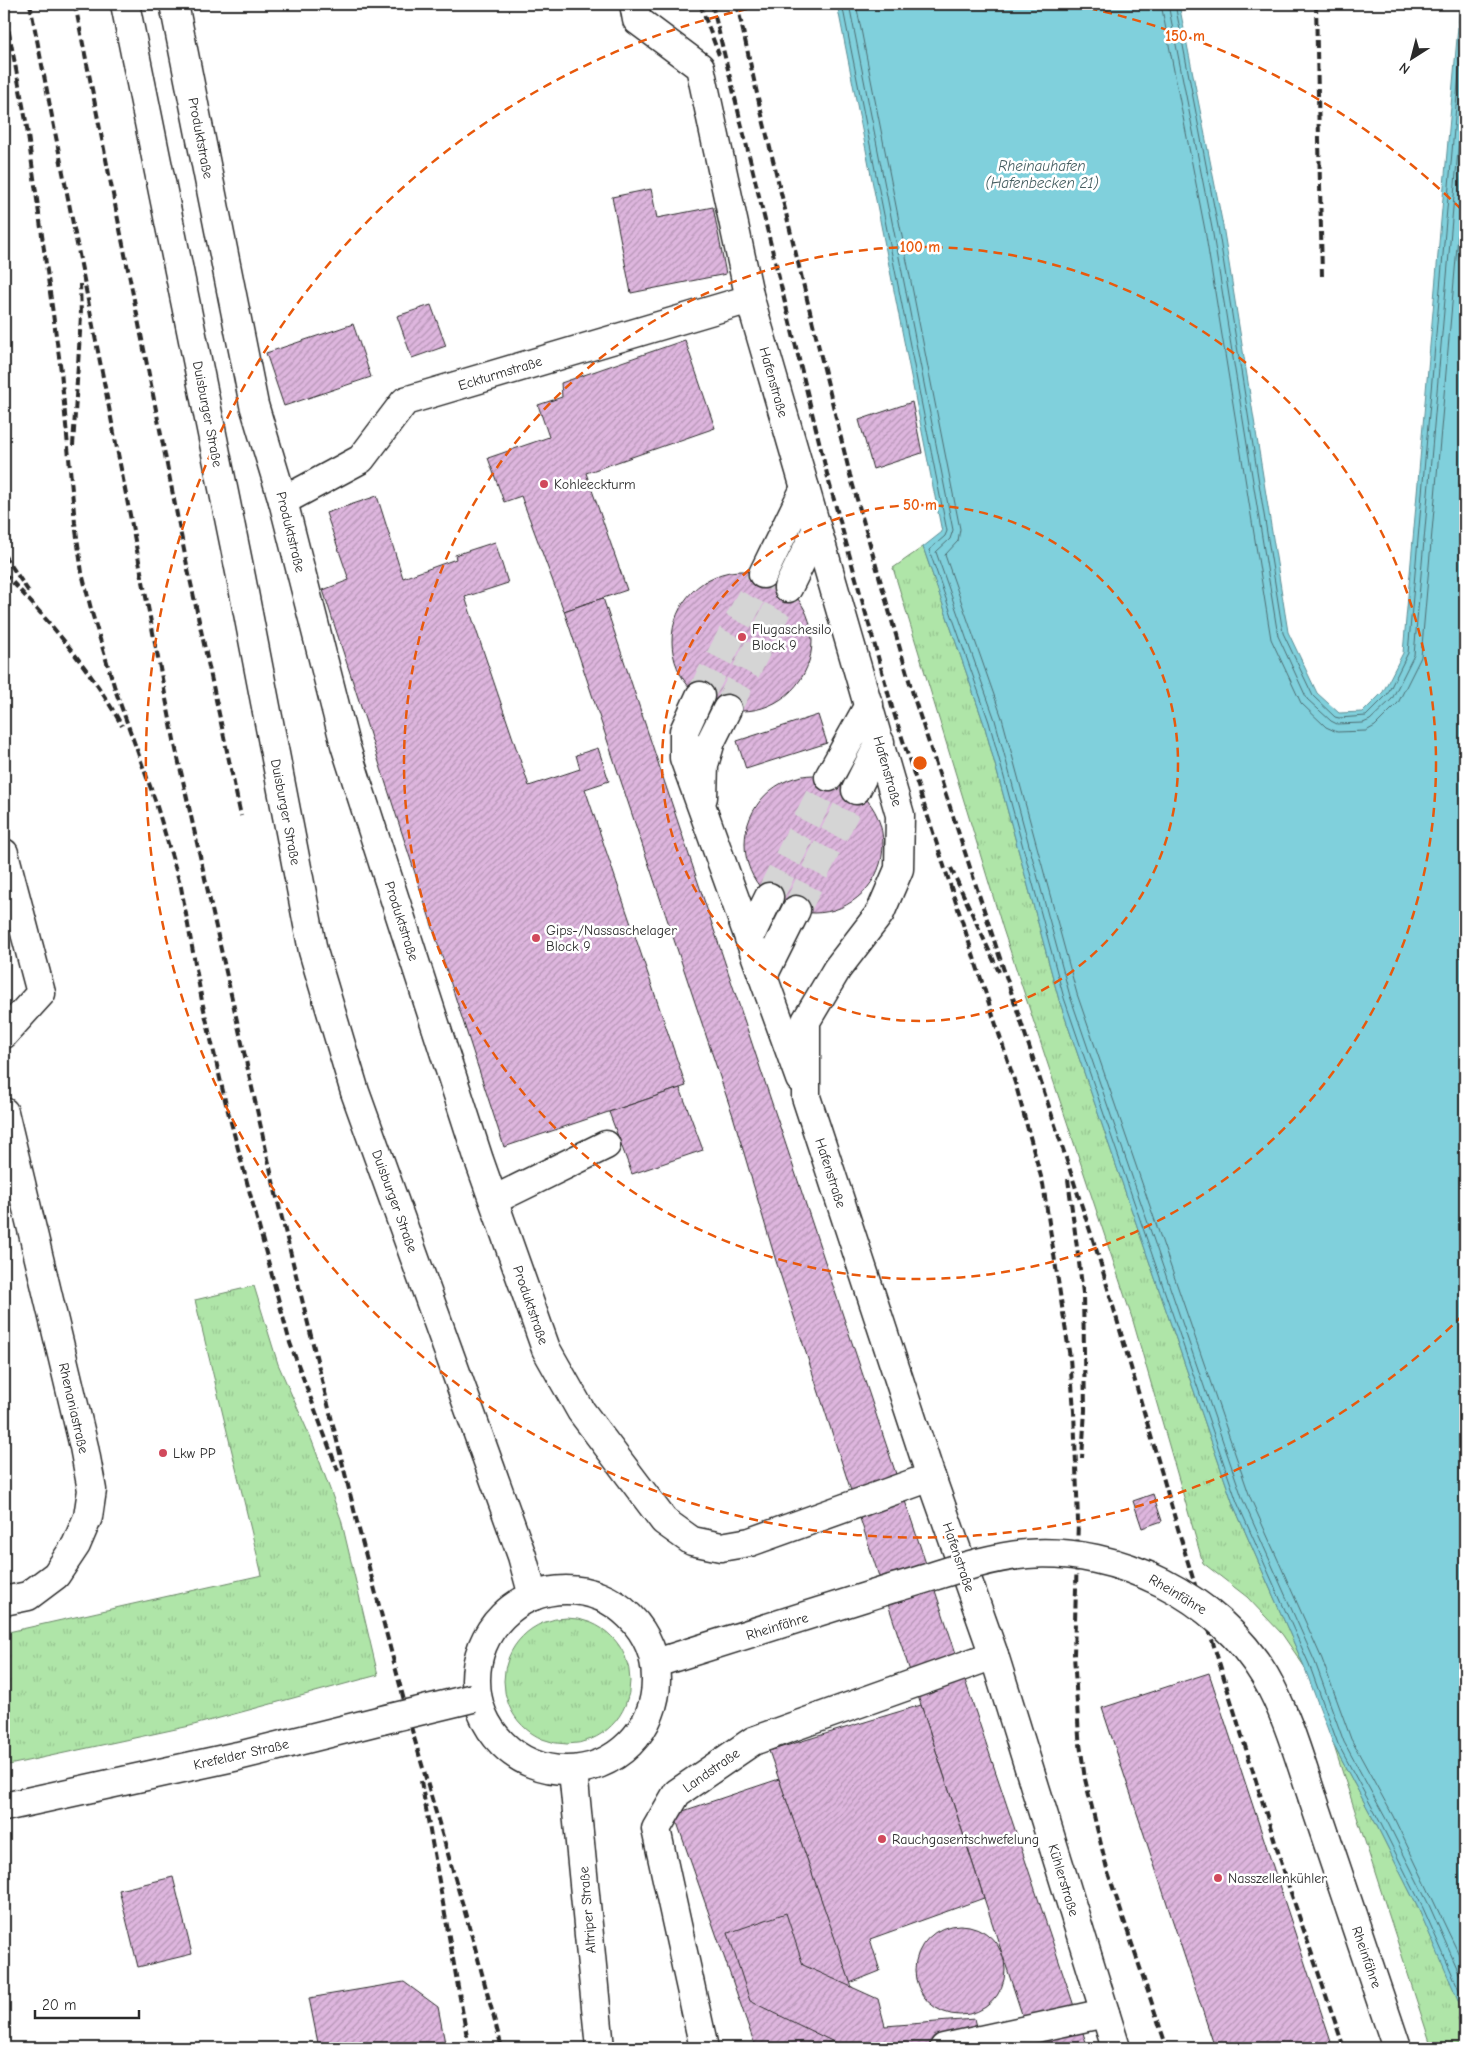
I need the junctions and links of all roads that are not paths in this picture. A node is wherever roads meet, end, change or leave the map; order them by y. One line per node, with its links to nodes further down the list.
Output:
1 (124, 4): 28 (street, Duisburger Straße)
2 (174, 4): 6 (street, Produktstraße)
3 (634, 4): 4 (street, Hafenstraße)
4 (750, 299): 5 (street, Hafenstraße); 6 (street, Eckturmstraße)
5 (805, 488): 7 (street, Hafenstraße); 8 (street)
6 (283, 501): 26 (street, Produktstraße)
7 (817, 529): 9 (street); 11 (street, Hafenstraße)
8 (763, 574)
9 (788, 588)
10 (700, 696): 16 (street)
11 (869, 705): 13 (street, Hafenstraße); 14 (street)
12 (727, 709): 16 (street)
13 (880, 742): 15 (street); 23 (street, Hafenstraße)
14 (830, 777)
15 (856, 790)
16 (703, 810): 20 (street)
17 (4, 853): 22 (street)
18 (769, 897): 20 (street)
19 (796, 910): 21 (street)
20 (749, 938): 21 (street)
21 (763, 976): 23 (street)
22 (4, 1034)
23 (806, 1097): 27 (street, Hafenstraße)
24 (4, 1112): 29 (street, Rhenaniastraße)
25 (606, 1145): 26 (street)
26 (494, 1200): 27 (street, Produktstraße)
27 (932, 1477): 30 (street, Hafenstraße)
28 (533, 1596): 31 (street); 32 (street)
29 (4, 1601)
30 (994, 1655): 35 (street, Kühlerstraße); 37 (street, Landstraße)
31 (656, 1663): 33 (street); 40 (street, Rheinfähre, bridge)
32 (475, 1698): 33 (street); 34 (street, Krefelder Straße, bridge)
33 (573, 1772): 36 (street, Altriper Straße)
34 (4, 1806)
35 (1105, 2012): 38 (street); 39 (street, Kühlerstraße)
36 (600, 2048)
37 (704, 2048)
38 (944, 2048)
39 (1116, 2048)
40 (1397, 2048)

